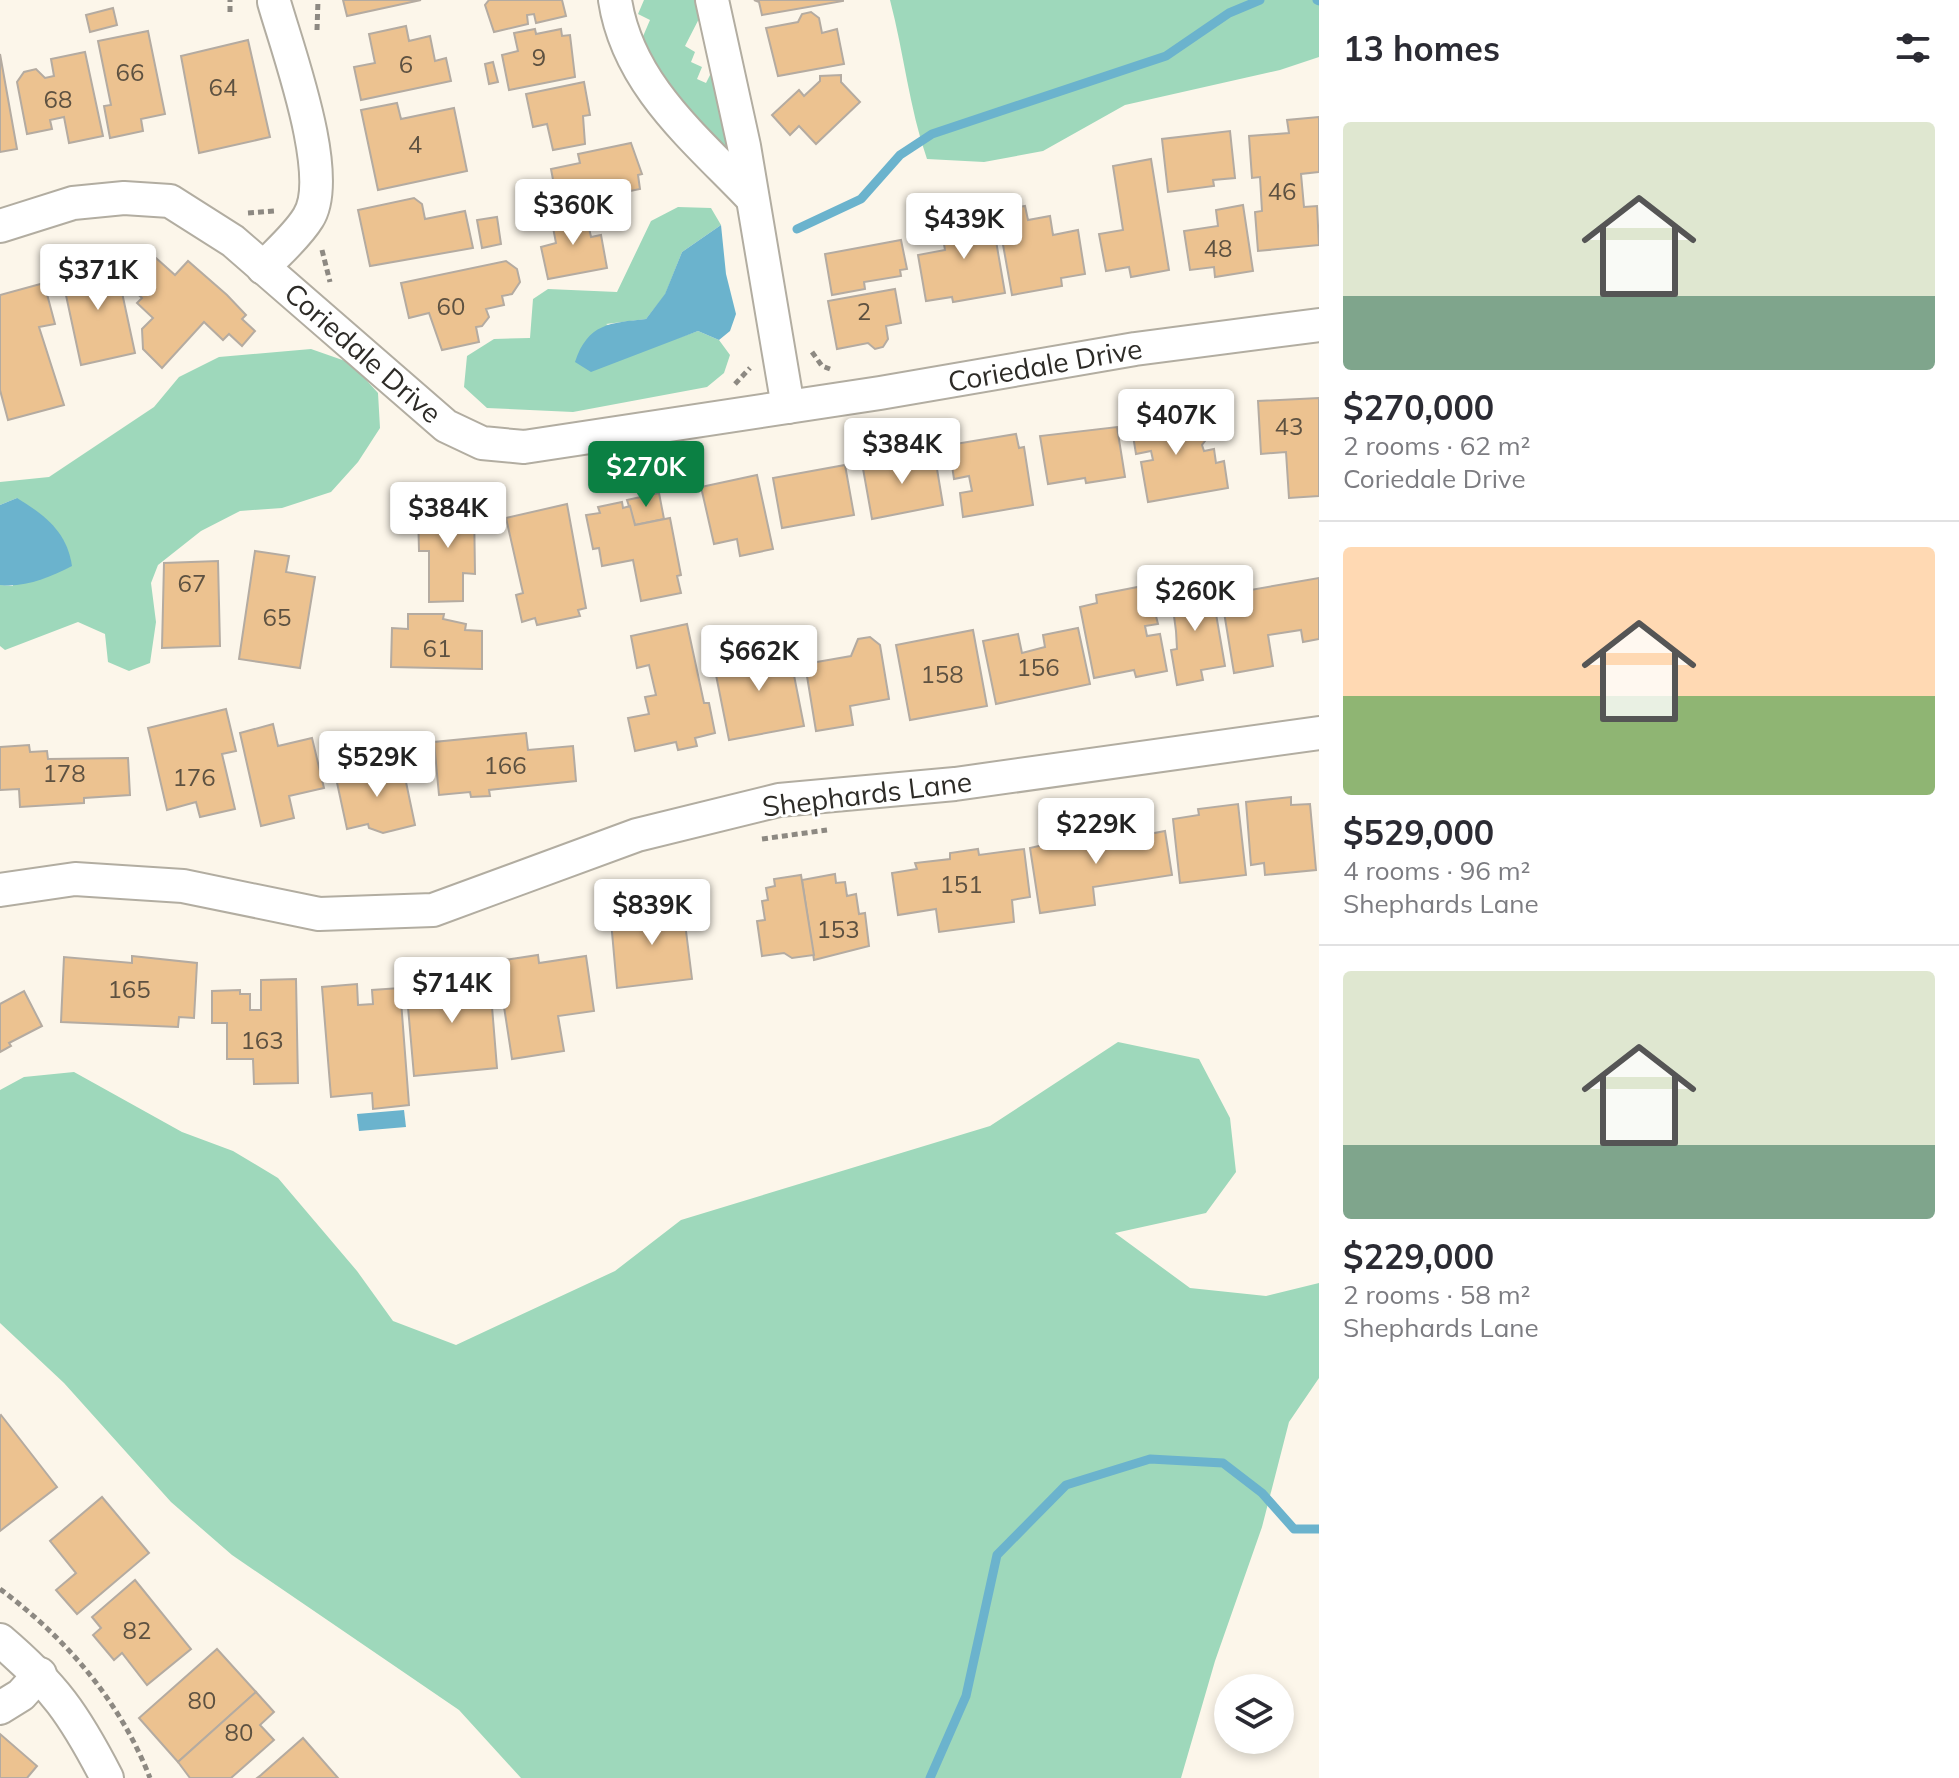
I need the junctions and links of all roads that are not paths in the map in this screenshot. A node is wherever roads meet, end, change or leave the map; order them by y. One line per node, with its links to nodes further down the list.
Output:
1 (615, 0): 4 (street)
2 (712, 0): 4 (street)
3 (274, 2): 6 (street)
4 (752, 198): 8 (street)
5 (0, 226): 6 (street, Coriedale Drive)
6 (263, 268): 8 (street, Coriedale Drive)
7 (1319, 325): 8 (street, Coriedale Drive)
8 (788, 407)
9 (1319, 733): 10 (street, Shephards Lane)
10 (0, 890)
11 (0, 1640): 12 (street)
12 (40, 1674): 13 (street); 14 (street)
13 (0, 1708)
14 (107, 1778)

